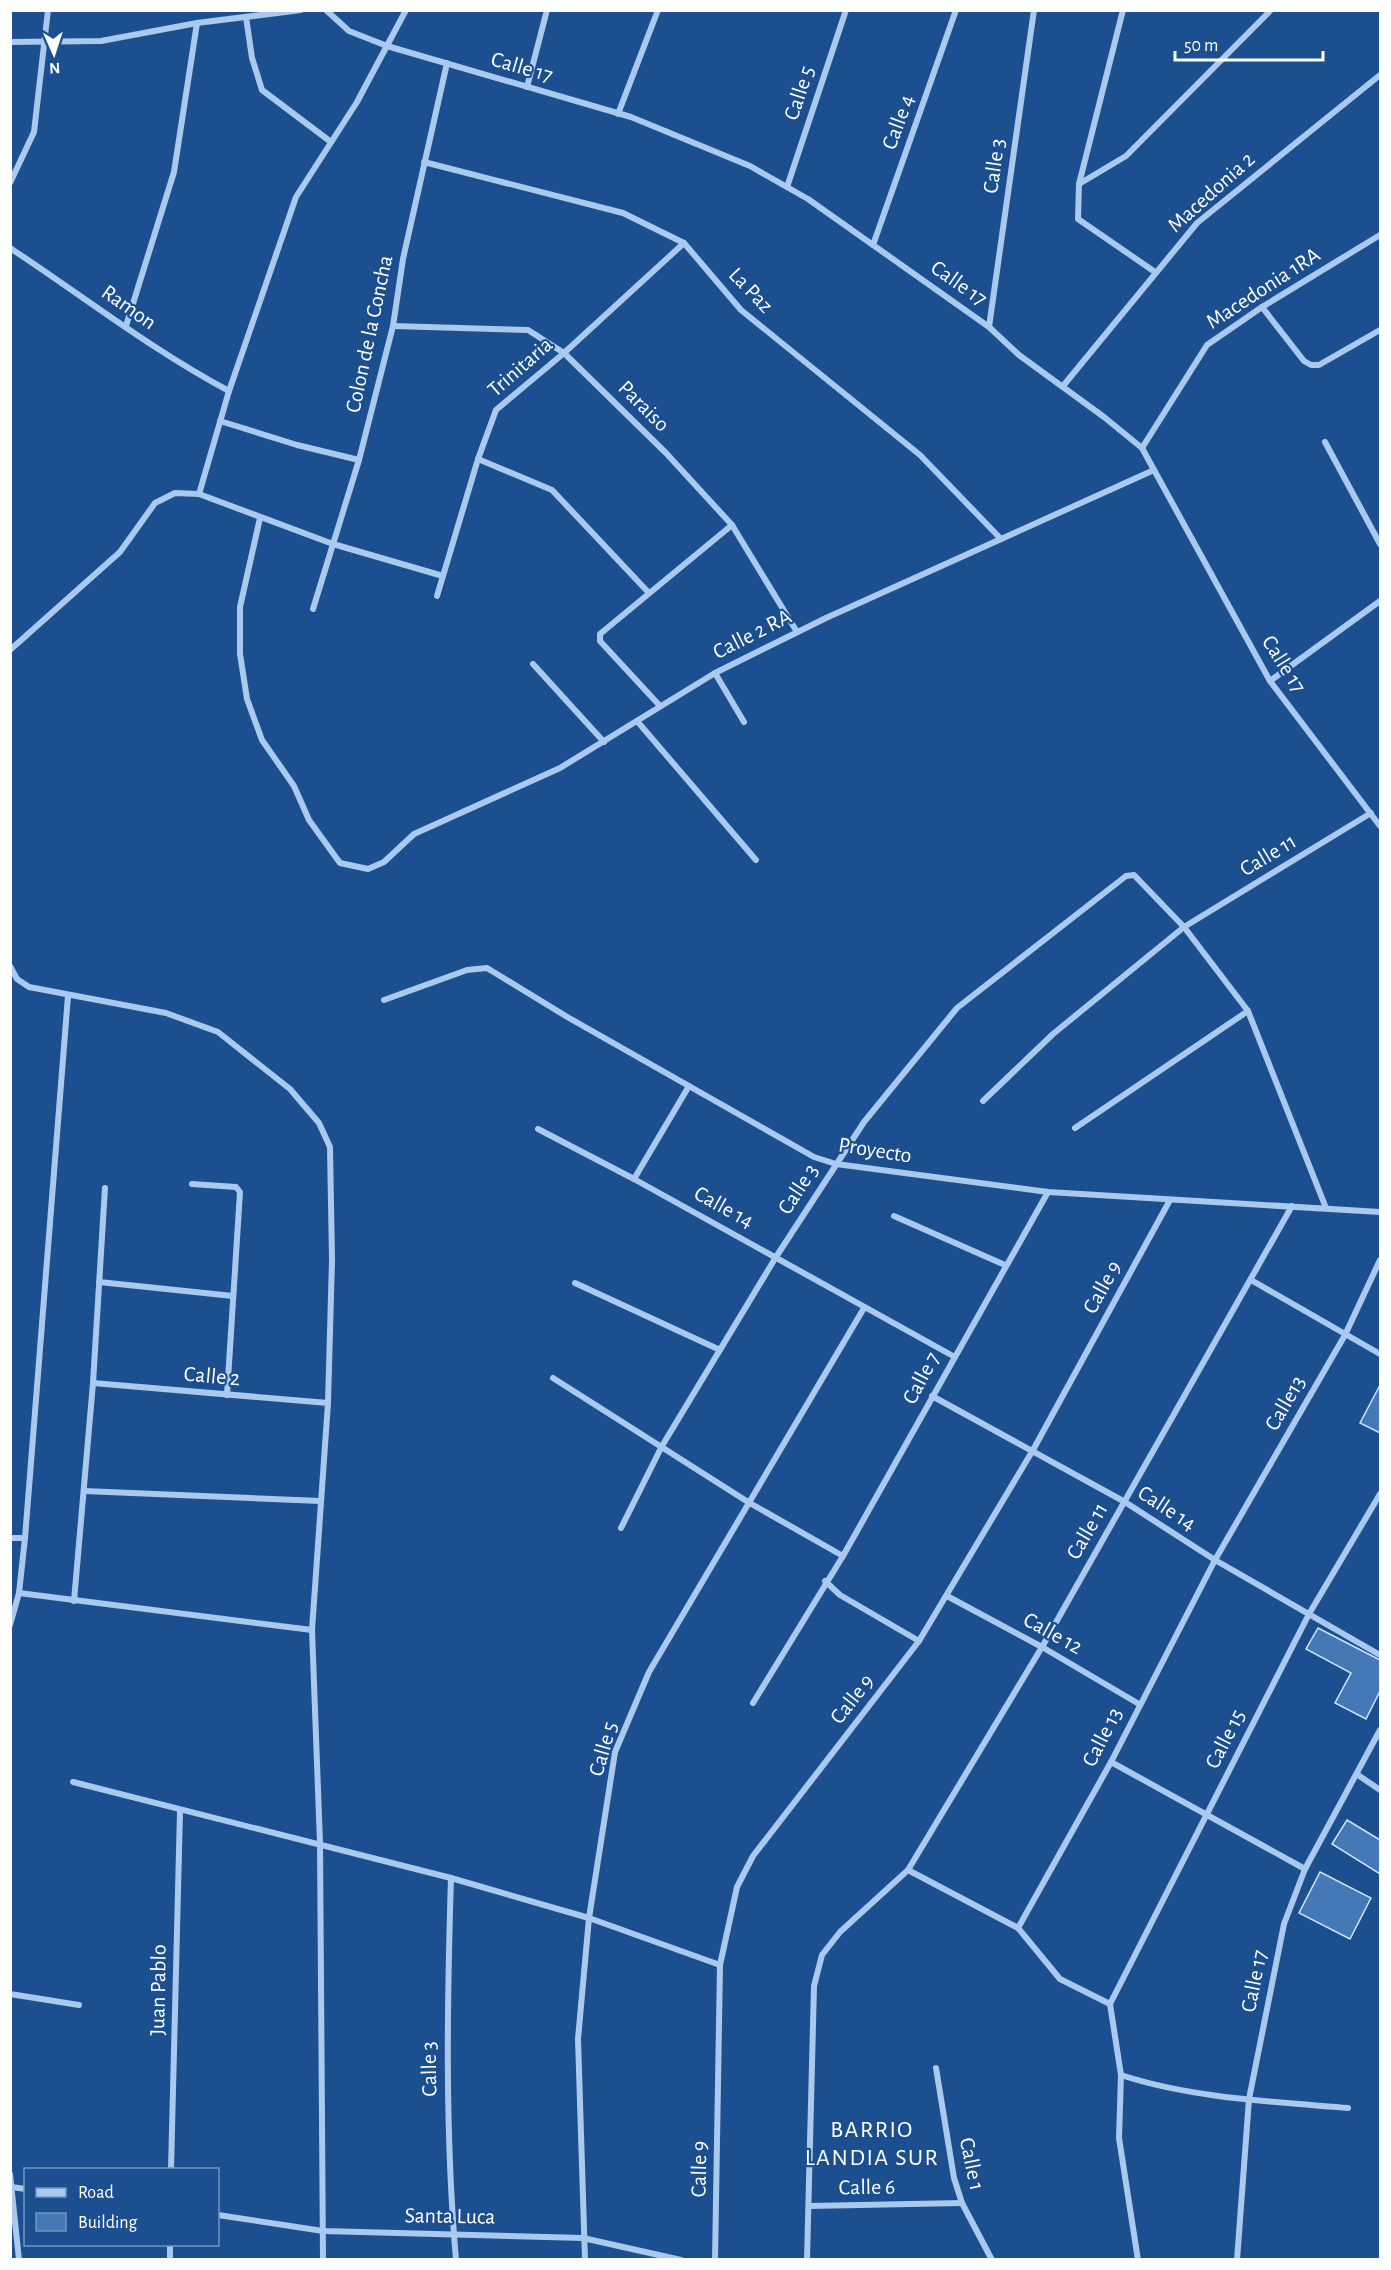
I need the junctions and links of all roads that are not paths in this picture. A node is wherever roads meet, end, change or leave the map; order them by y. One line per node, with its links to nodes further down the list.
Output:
1 (48, 10): 15 (street)
2 (301, 10): 12 (street)
3 (326, 10): 16 (street, Calle 17)
4 (406, 10): 16 (street)
5 (548, 10): 19 (street)
6 (658, 10): 20 (street)
7 (846, 10): 25 (street, Calle 5)
8 (956, 10): 28 (street, Calle 4)
9 (1034, 10): 34 (street, Calle 3)
10 (1123, 10): 24 (street)
11 (1271, 10): 24 (street)
12 (246, 17): 13 (street); 21 (street)
13 (197, 23): 15 (street); 32 (street)
14 (10, 42): 15 (street)
15 (46, 44): 23 (street)
16 (387, 46): 17 (street, Calle 17); 21 (street)
17 (447, 63): 19 (street, Calle 17); 22 (street, Colon de la Concha)
18 (1380, 75): 30 (street, Macedonia 2)
19 (527, 87): 20 (street, Calle 17)
20 (618, 114): 25 (street, Calle 17)
21 (331, 142): 38 (street)
22 (424, 162): 27 (street, La Paz); 33 (street, Colon de la Concha)
23 (10, 183)
24 (1079, 184): 30 (street)
25 (787, 187): 28 (street, Calle 17)
26 (1380, 235): 31 (street, Macedonia 1RA)
27 (684, 243): 36 (street, Trinitaria); 48 (street, La Paz)
28 (873, 245): 34 (street, Calle 17)
29 (10, 249): 32 (street, Ramon)
30 (1155, 272): 37 (street, Macedonia 2)
31 (1262, 307): 35 (street); 41 (street, Macedonia 1RA)
32 (126, 326): 38 (street, Ramon)
33 (393, 326): 36 (street, Paraiso); 43 (street, Colon de la Concha)
34 (990, 327): 37 (street, Calle 17)
35 (1380, 330)
36 (564, 352): 42 (street, Trinitaria); 47 (street, Paraiso)
37 (1063, 386): 41 (street, Calle 17)
38 (229, 391): 39 (street)
39 (220, 421): 43 (street); 45 (street)
40 (1325, 442): 50 (street)
41 (1142, 448): 44 (street, Calle 17)
42 (477, 459): 51 (street, Trinitaria); 52 (street)
43 (358, 460): 49 (street, Colon de la Concha)
44 (1154, 470): 48 (street, Calle 2 RA); 60 (street, Calle 17)
45 (199, 494): 46 (street); 57 (street)
46 (260, 518): 49 (street); 64 (street, Calle 2 RA)
47 (732, 525): 52 (street); 56 (street, Paraiso)
48 (1001, 539): 56 (street, Calle 2 RA)
49 (333, 544): 51 (street); 55 (street, Colon de la Concha)
50 (1380, 544)
51 (443, 576): 53 (street, Trinitaria)
52 (649, 593): 61 (street)
53 (437, 596)
54 (1380, 601): 60 (street)
55 (313, 609)
56 (797, 632): 59 (street, Calle 2 RA)
57 (10, 650)
58 (533, 664): 64 (street)
59 (715, 673): 61 (street, Calle 2 RA); 63 (street)
60 (1270, 681): 65 (street, Calle 17)
61 (660, 706): 62 (street, Calle 2 RA)
62 (637, 721): 64 (street, Calle 2 RA); 67 (street)
63 (744, 722)
64 (604, 742)
65 (1371, 813): 66 (street, Calle 17); 68 (street, Calle 11)
66 (1380, 826)
67 (756, 860)
68 (1184, 927): 72 (street); 74 (street, Calle 11); 77 (street, Calle 3)
69 (10, 966): 70 (street)
70 (68, 996): 103 (street); 113 (street)
71 (384, 1000): 73 (street, Proyecto)
72 (1248, 1011): 75 (street); 84 (street)
73 (689, 1086): 77 (street, Proyecto); 78 (street)
74 (983, 1101)
75 (1075, 1128)
76 (538, 1130): 78 (street, Calle 14)
77 (836, 1164): 81 (street, Proyecto); 87 (street, Calle 3)
78 (634, 1179): 87 (street, Calle 14)
79 (192, 1184): 93 (street)
80 (105, 1188): 91 (street)
81 (1048, 1192): 82 (street, Proyecto); 89 (street, Calle 7)
82 (1170, 1200): 83 (street, Proyecto); 105 (street, Calle 9)
83 (1292, 1206): 84 (street, Proyecto); 90 (street, Calle 11)
84 (1326, 1208): 85 (street, Proyecto)
85 (1380, 1212)
86 (894, 1216): 89 (street)
87 (776, 1257): 94 (street, Calle 14); 96 (street, Calle 3)
88 (1380, 1260): 95 (street, Calle13)
89 (1005, 1265): 98 (street, Calle 7)
90 (1251, 1280): 95 (street); 110 (street, Calle 11)
91 (99, 1282): 93 (street); 100 (street)
92 (575, 1283): 96 (street)
93 (233, 1296): 101 (street)
94 (864, 1308): 98 (street, Calle 14); 109 (street, Calle 5)
95 (1345, 1335): 97 (street); 115 (street, Calle13)
96 (720, 1350): 104 (street, Calle 3)
97 (1380, 1354)
98 (954, 1356): 102 (street, Calle 7)
99 (553, 1378): 104 (street)
100 (93, 1383): 101 (street, Calle 2); 106 (street)
101 (227, 1395): 103 (street, Calle 2)
102 (932, 1396): 105 (street, Calle 14); 114 (street, Calle 7)
103 (328, 1402): 108 (street)
104 (662, 1446): 109 (street); 111 (street, Calle 3)
105 (1033, 1450): 110 (street, Calle 14); 118 (street, Calle 9)
106 (84, 1491): 108 (street); 119 (street)
107 (1380, 1494): 120 (street, Calle 15)
108 (320, 1501): 122 (street)
109 (748, 1502): 114 (street); 139 (street, Calle 5)
110 (1125, 1502): 115 (street, Calle 14); 124 (street, Calle 11)
111 (621, 1528)
112 (10, 1538): 113 (street)
113 (25, 1538): 117 (street)
114 (843, 1556): 116 (street, Calle 7)
115 (1215, 1560): 120 (street, Calle 14); 127 (street, Calle 13)
116 (825, 1581): 123 (street); 126 (street, Calle 7)
117 (19, 1593): 119 (street); 121 (street)
118 (947, 1596): 123 (street, Calle 9); 124 (street, Calle 12)
119 (74, 1601): 122 (street)
120 (1309, 1614): 125 (street, Calle 14); 134 (street, Calle 15)
121 (10, 1625)
122 (312, 1630): 135 (street)
123 (919, 1641): 141 (street, Calle 9)
124 (1042, 1647): 127 (street, Calle 12); 137 (street, Calle 11)
125 (1380, 1655)
126 (753, 1703)
127 (1139, 1704): 129 (street, Calle 13)
128 (1380, 1730): 130 (street, Calle 17)
129 (1111, 1762): 134 (street); 140 (street, Calle 13)
130 (1358, 1775): 132 (street); 136 (street, Calle 17)
131 (73, 1782): 133 (street)
132 (1380, 1790)
133 (180, 1811): 135 (street); 149 (street, Juan Pablo)
134 (1206, 1814): 136 (street); 143 (street, Calle 15)
135 (320, 1843): 138 (street); 155 (street)
136 (1305, 1869): 147 (street, Calle 17)
137 (908, 1870): 140 (street); 153 (street, Calle 11)
138 (451, 1878): 139 (street); 156 (street, Calle 3)
139 (589, 1918): 141 (street); 157 (street, Calle 5)
140 (1018, 1928): 143 (street)
141 (720, 1965): 163 (street, Calle 9)
142 (10, 1994): 144 (street)
143 (1110, 2004): 146 (street)
144 (79, 2005)
145 (936, 2068): 152 (street, Calle 1)
146 (1121, 2075): 147 (street); 166 (street)
147 (1249, 2099): 148 (street); 167 (street, Calle 17)
148 (1348, 2108)
149 (171, 2168)
150 (10, 2174): 151 (street)
151 (12, 2187): 158 (street)
152 (962, 2203): 153 (street, Calle 6); 165 (street, Calle 1)
153 (809, 2206): 164 (street, Calle 11)
154 (219, 2215): 155 (street, Santa Luca)
155 (323, 2231): 156 (street, Santa Luca); 159 (street)
156 (454, 2234): 157 (street, Santa Luca); 160 (street, Calle 3)
157 (583, 2238): 161 (street, Calle 5); 162 (street, Santa Luca)
158 (19, 2259)
159 (323, 2259)
160 (456, 2259)
161 (585, 2259)
162 (681, 2259)
163 (715, 2259)
164 (807, 2259)
165 (992, 2259)
166 (1138, 2259)
167 (1237, 2259)

